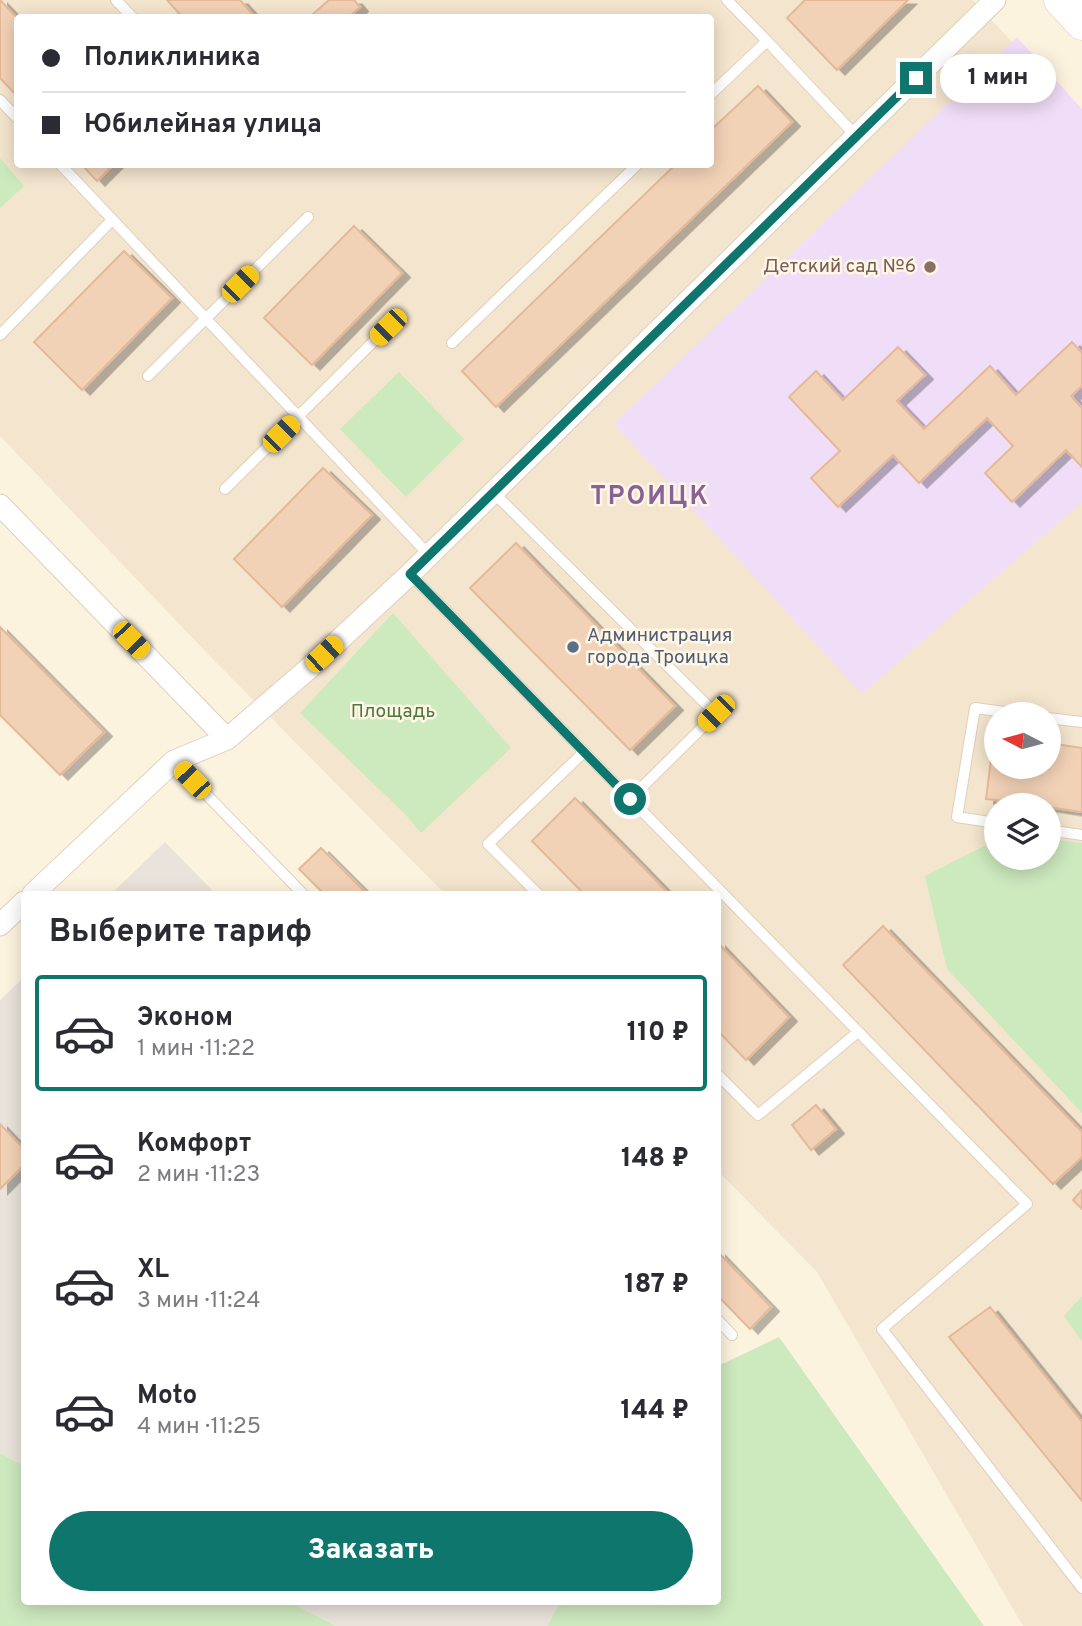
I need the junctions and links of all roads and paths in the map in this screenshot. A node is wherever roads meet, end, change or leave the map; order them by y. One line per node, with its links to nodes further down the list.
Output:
1 (116, 0): 5 (lane)
2 (727, 0): 7 (lane)
3 (995, 0): 11 (street)
4 (1060, 0): 6 (main road)
5 (129, 14)
6 (1082, 24)
7 (767, 41): 8 (lane); 11 (lane)
8 (714, 91)
9 (0, 100): 10 (lane)
10 (14, 115)
11 (856, 136): 23 (street)
12 (64, 168): 15 (lane)
13 (634, 168): 19 (lane)
14 (308, 217): 16 (lane)
15 (112, 220): 16 (lane); 18 (lane)
16 (207, 318): 20 (lane); 21 (lane)
17 (388, 327): 21 (lane)
18 (0, 335)
19 (452, 343)
20 (148, 376)
21 (299, 416): 22 (lane); 25 (lane)
22 (225, 489)
23 (494, 492): 25 (street); 33 (lane)
24 (0, 505): 30 (street)
25 (429, 555): 26 (street)
26 (410, 574): 30 (street); 31 (lane)
27 (984, 709): 34 (lane)
28 (1061, 720): 29 (lane)
29 (1082, 722)
30 (227, 739): 32 (street)
31 (584, 752): 33 (lane); 39 (lane)
32 (174, 761): 37 (street); 38 (lane)
33 (630, 799): 40 (lane)
34 (984, 821)
35 (1061, 832): 36 (lane)
36 (1082, 835)
37 (36, 891)
38 (300, 891)
39 (535, 891)
40 (720, 891)
41 (721, 892): 44 (lane)
42 (21, 905): 43 (street)
43 (0, 925)
44 (858, 1031): 45 (lane); 48 (lane)
45 (721, 1078)
46 (721, 1323): 47 (lane)
47 (732, 1335)
48 (1082, 1588)

